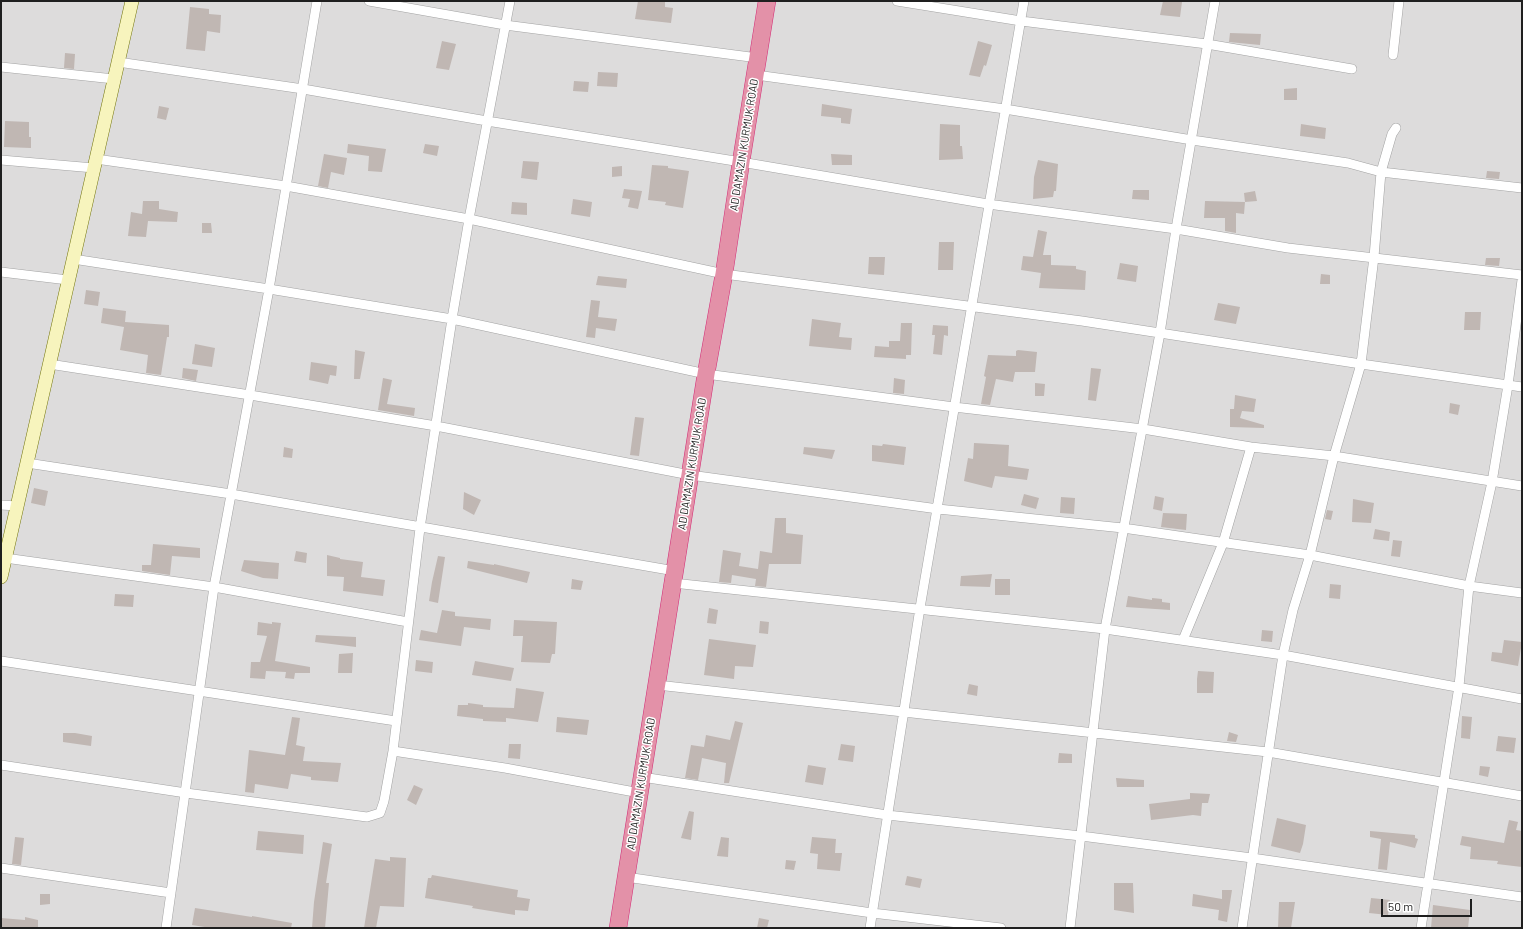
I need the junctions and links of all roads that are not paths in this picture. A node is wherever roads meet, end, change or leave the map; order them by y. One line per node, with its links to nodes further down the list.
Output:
1 (132, 1): 15 (street)
2 (317, 1): 20 (street)
3 (369, 1): 11 (street)
4 (510, 1): 11 (street)
5 (767, 1): 14 (highway, AD DAMAZIN KURMUK ROAD)
6 (897, 1): 10 (street)
7 (1024, 1): 10 (street)
8 (1215, 1): 12 (street)
9 (1399, 1): 13 (street)
10 (1021, 21): 12 (street); 21 (street)
11 (505, 25): 14 (street); 22 (street)
12 (1207, 44): 17 (street); 24 (street)
13 (1393, 55)
14 (758, 58): 18 (highway, AD DAMAZIN KURMUK ROAD)
15 (118, 62): 19 (street); 20 (street)
16 (1, 67): 19 (street)
17 (1352, 69)
18 (756, 75): 21 (street); 26 (highway, AD DAMAZIN KURMUK ROAD)
19 (114, 79): 27 (street)
20 (303, 89): 22 (street); 29 (street)
21 (1005, 110): 24 (street); 31 (street)
22 (487, 121): 26 (street); 32 (street)
23 (1396, 128): 28 (street)
24 (1192, 140): 28 (street); 33 (street)
25 (1, 160): 27 (street)
26 (741, 162): 31 (street); 37 (highway, AD DAMAZIN KURMUK ROAD)
27 (95, 164): 29 (street); 35 (street)
28 (1381, 172): 30 (street); 34 (street)
29 (286, 186): 32 (street); 41 (street)
30 (1522, 188)
31 (988, 204): 33 (street); 42 (street)
32 (469, 219): 37 (street); 43 (street)
33 (1176, 229): 34 (street); 44 (street)
34 (1374, 258): 38 (street); 46 (street)
35 (73, 260): 39 (street); 41 (street)
36 (1, 272): 39 (street)
37 (724, 274): 42 (street); 47 (highway, AD DAMAZIN KURMUK ROAD)
38 (1522, 275)
39 (68, 280): 45 (street)
40 (1522, 280): 48 (street)
41 (269, 289): 43 (street); 50 (street)
42 (971, 306): 44 (street); 51 (street)
43 (452, 320): 47 (street); 52 (street)
44 (1160, 333): 46 (street); 53 (street)
45 (49, 364): 50 (street); 56 (street)
46 (1361, 364): 48 (street); 55 (street)
47 (706, 374): 51 (street); 57 (highway, AD DAMAZIN KURMUK ROAD)
48 (1508, 385): 49 (street); 58 (street)
49 (1522, 387)
50 (250, 395): 52 (street); 60 (street)
51 (954, 408): 53 (street); 63 (street)
52 (436, 426): 57 (street); 64 (street)
53 (1143, 429): 54 (street); 65 (street)
54 (1251, 447): 55 (street); 66 (street)
55 (1334, 456): 58 (street); 67 (street)
56 (27, 463): 60 (street); 62 (street)
57 (690, 475): 63 (street); 70 (highway, AD DAMAZIN KURMUK ROAD)
58 (1492, 482): 59 (street); 71 (street)
59 (1522, 486)
60 (231, 494): 64 (street); 72 (street)
61 (1, 505): 62 (street)
62 (17, 506): 68 (street)
63 (938, 509): 65 (street); 74 (street)
64 (420, 528): 70 (street); 75 (street)
65 (1123, 528): 66 (street); 76 (street)
66 (1223, 543): 67 (street); 77 (street)
67 (1310, 555): 71 (street); 78 (street)
68 (5, 558): 69 (street); 72 (street)
69 (1, 577)
70 (674, 577): 74 (street); 80 (highway, AD DAMAZIN KURMUK ROAD)
71 (1469, 586): 73 (street); 81 (street)
72 (214, 587): 75 (street); 82 (street)
73 (1522, 593)
74 (920, 608): 76 (street); 84 (street)
75 (408, 622): 85 (street)
76 (1105, 629): 77 (street); 86 (street)
77 (1183, 640): 78 (street)
78 (1283, 655): 81 (street); 88 (street)
79 (1, 661): 82 (street)
80 (656, 685): 84 (street); 91 (highway, AD DAMAZIN KURMUK ROAD)
81 (1459, 686): 83 (street); 90 (street)
82 (199, 691): 85 (street); 92 (street)
83 (1522, 699)
84 (903, 712): 86 (street); 94 (street)
85 (396, 721): 87 (street)
86 (1092, 733): 88 (street); 95 (street)
87 (393, 751): 91 (street); 92 (street)
88 (1268, 752): 90 (street); 96 (street)
89 (1, 765): 92 (street)
90 (1444, 783): 93 (street); 99 (street)
91 (641, 785): 94 (street); 98 (highway, AD DAMAZIN KURMUK ROAD)
92 (186, 793): 100 (street)
93 (1522, 796)
94 (887, 815): 95 (street); 102 (street)
95 (1080, 836): 96 (street); 107 (street)
96 (1252, 858): 99 (street); 108 (street)
97 (1, 868): 100 (street)
98 (626, 877): 102 (street); 104 (highway, AD DAMAZIN KURMUK ROAD)
99 (1428, 883): 101 (street); 109 (street)
100 (171, 894): 103 (street)
101 (1522, 897)
102 (872, 913): 105 (street); 106 (street)
103 (166, 928)
104 (618, 928)
105 (870, 928)
106 (1001, 928)
107 (1070, 928)
108 (1242, 928)
109 (1421, 928)

